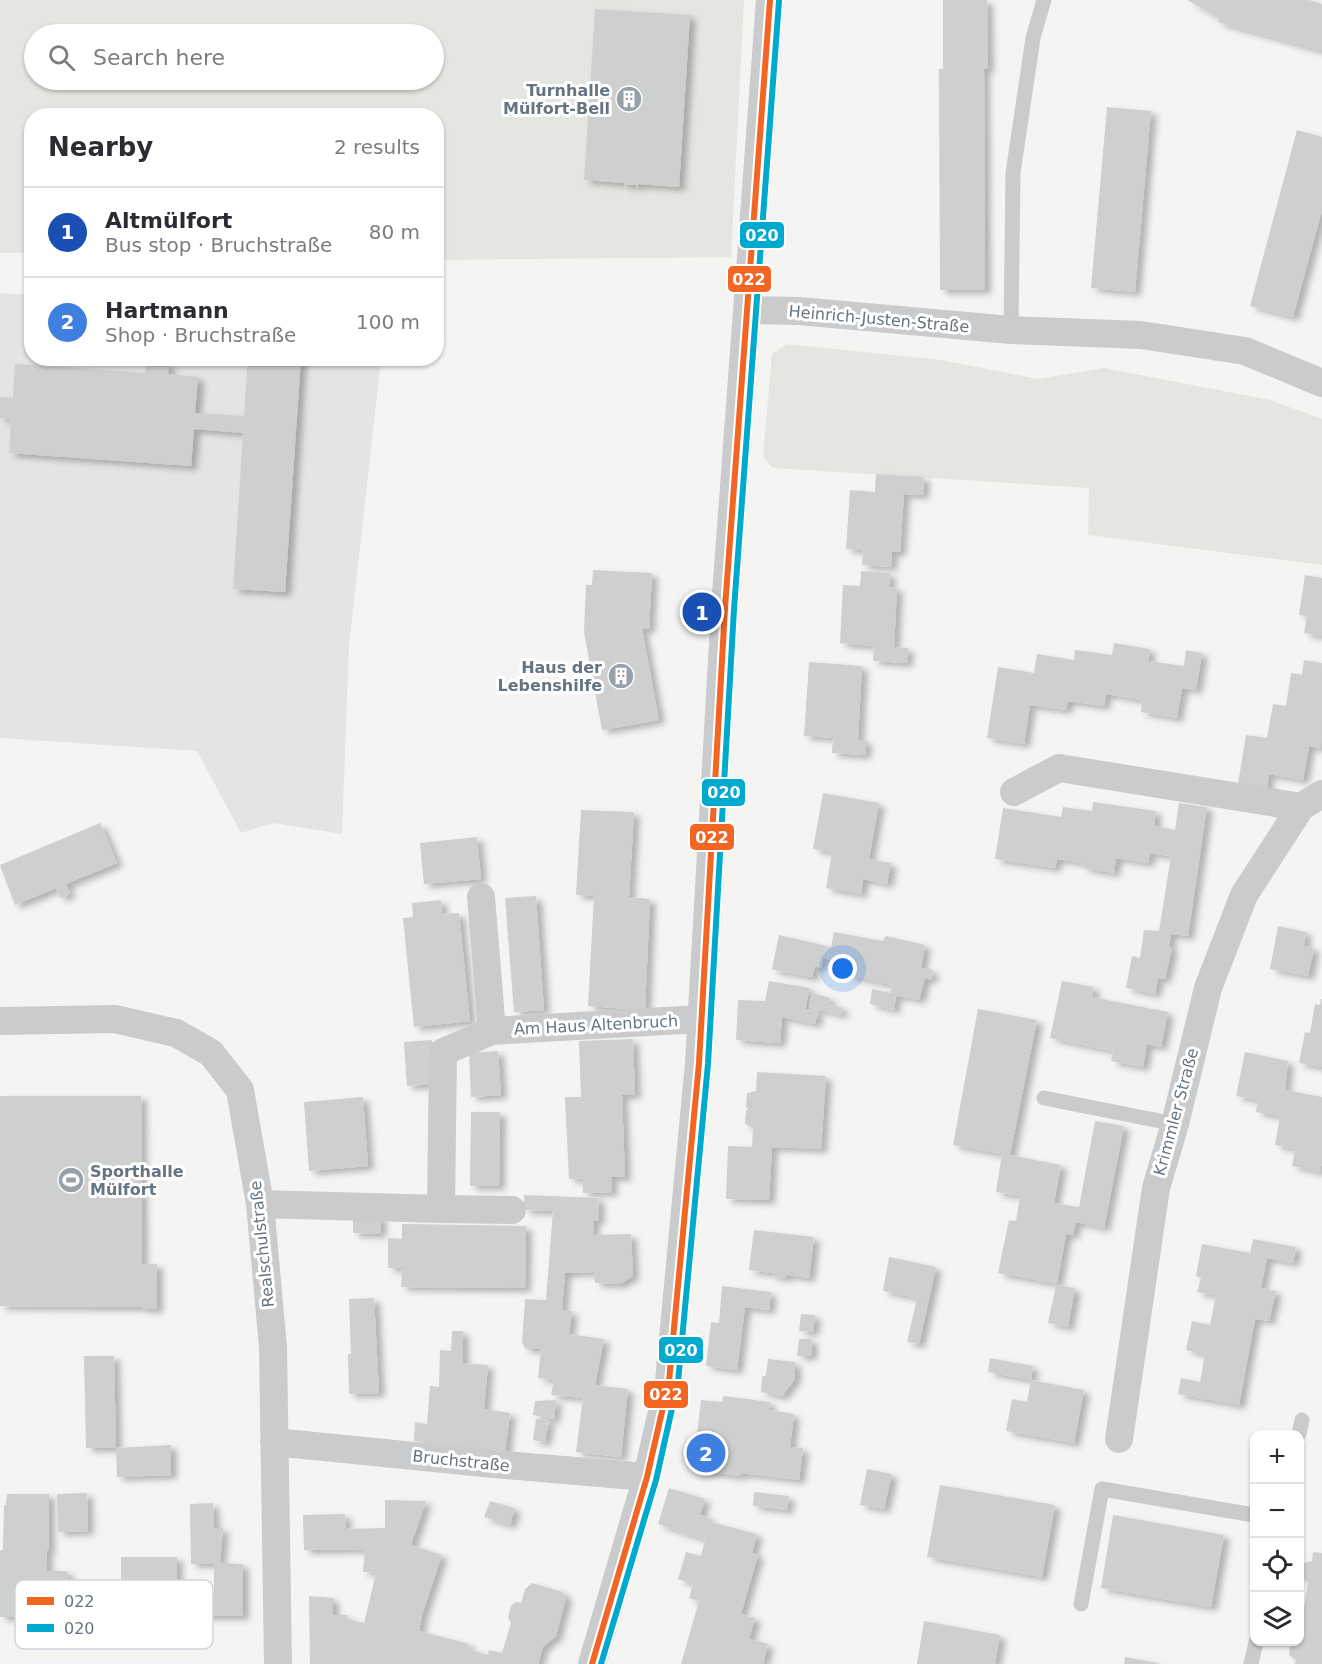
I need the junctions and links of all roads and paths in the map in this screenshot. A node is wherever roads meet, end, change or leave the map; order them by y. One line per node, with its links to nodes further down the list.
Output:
1 (770, 0): 3 (street)
2 (1044, 0): 4 (lane)
3 (747, 310): 4 (street, Heinrich-Justen-Straße); 9 (street)
4 (1011, 330): 5 (street, Heinrich-Justen-Straße)
5 (1322, 383)
6 (1014, 792): 7 (street, Krimmler Straße)
7 (1312, 801): 13 (street, Krimmler Straße)
8 (481, 897): 11 (street, Am Haus Altenbruch)
9 (700, 1019): 11 (street, Am Haus Altenbruch); 19 (street)
10 (0, 1021): 14 (street, Realschulstraße)
11 (492, 1030): 15 (street, Am Haus Altenbruch)
12 (1044, 1098): 13 (lane)
13 (1175, 1124): 17 (street, Krimmler Straße)
14 (260, 1204): 15 (street); 18 (street, Realschulstraße)
15 (441, 1209): 16 (street)
16 (512, 1210)
17 (1119, 1439)
18 (274, 1442): 19 (street, Bruchstraße); 23 (street, Realschulstraße)
19 (647, 1477): 24 (street)
20 (1250, 1514): 21 (lane)
21 (1081, 1604)
22 (1255, 1646): 25 (lane)
23 (278, 1664)
24 (592, 1664)
25 (1251, 1664)

